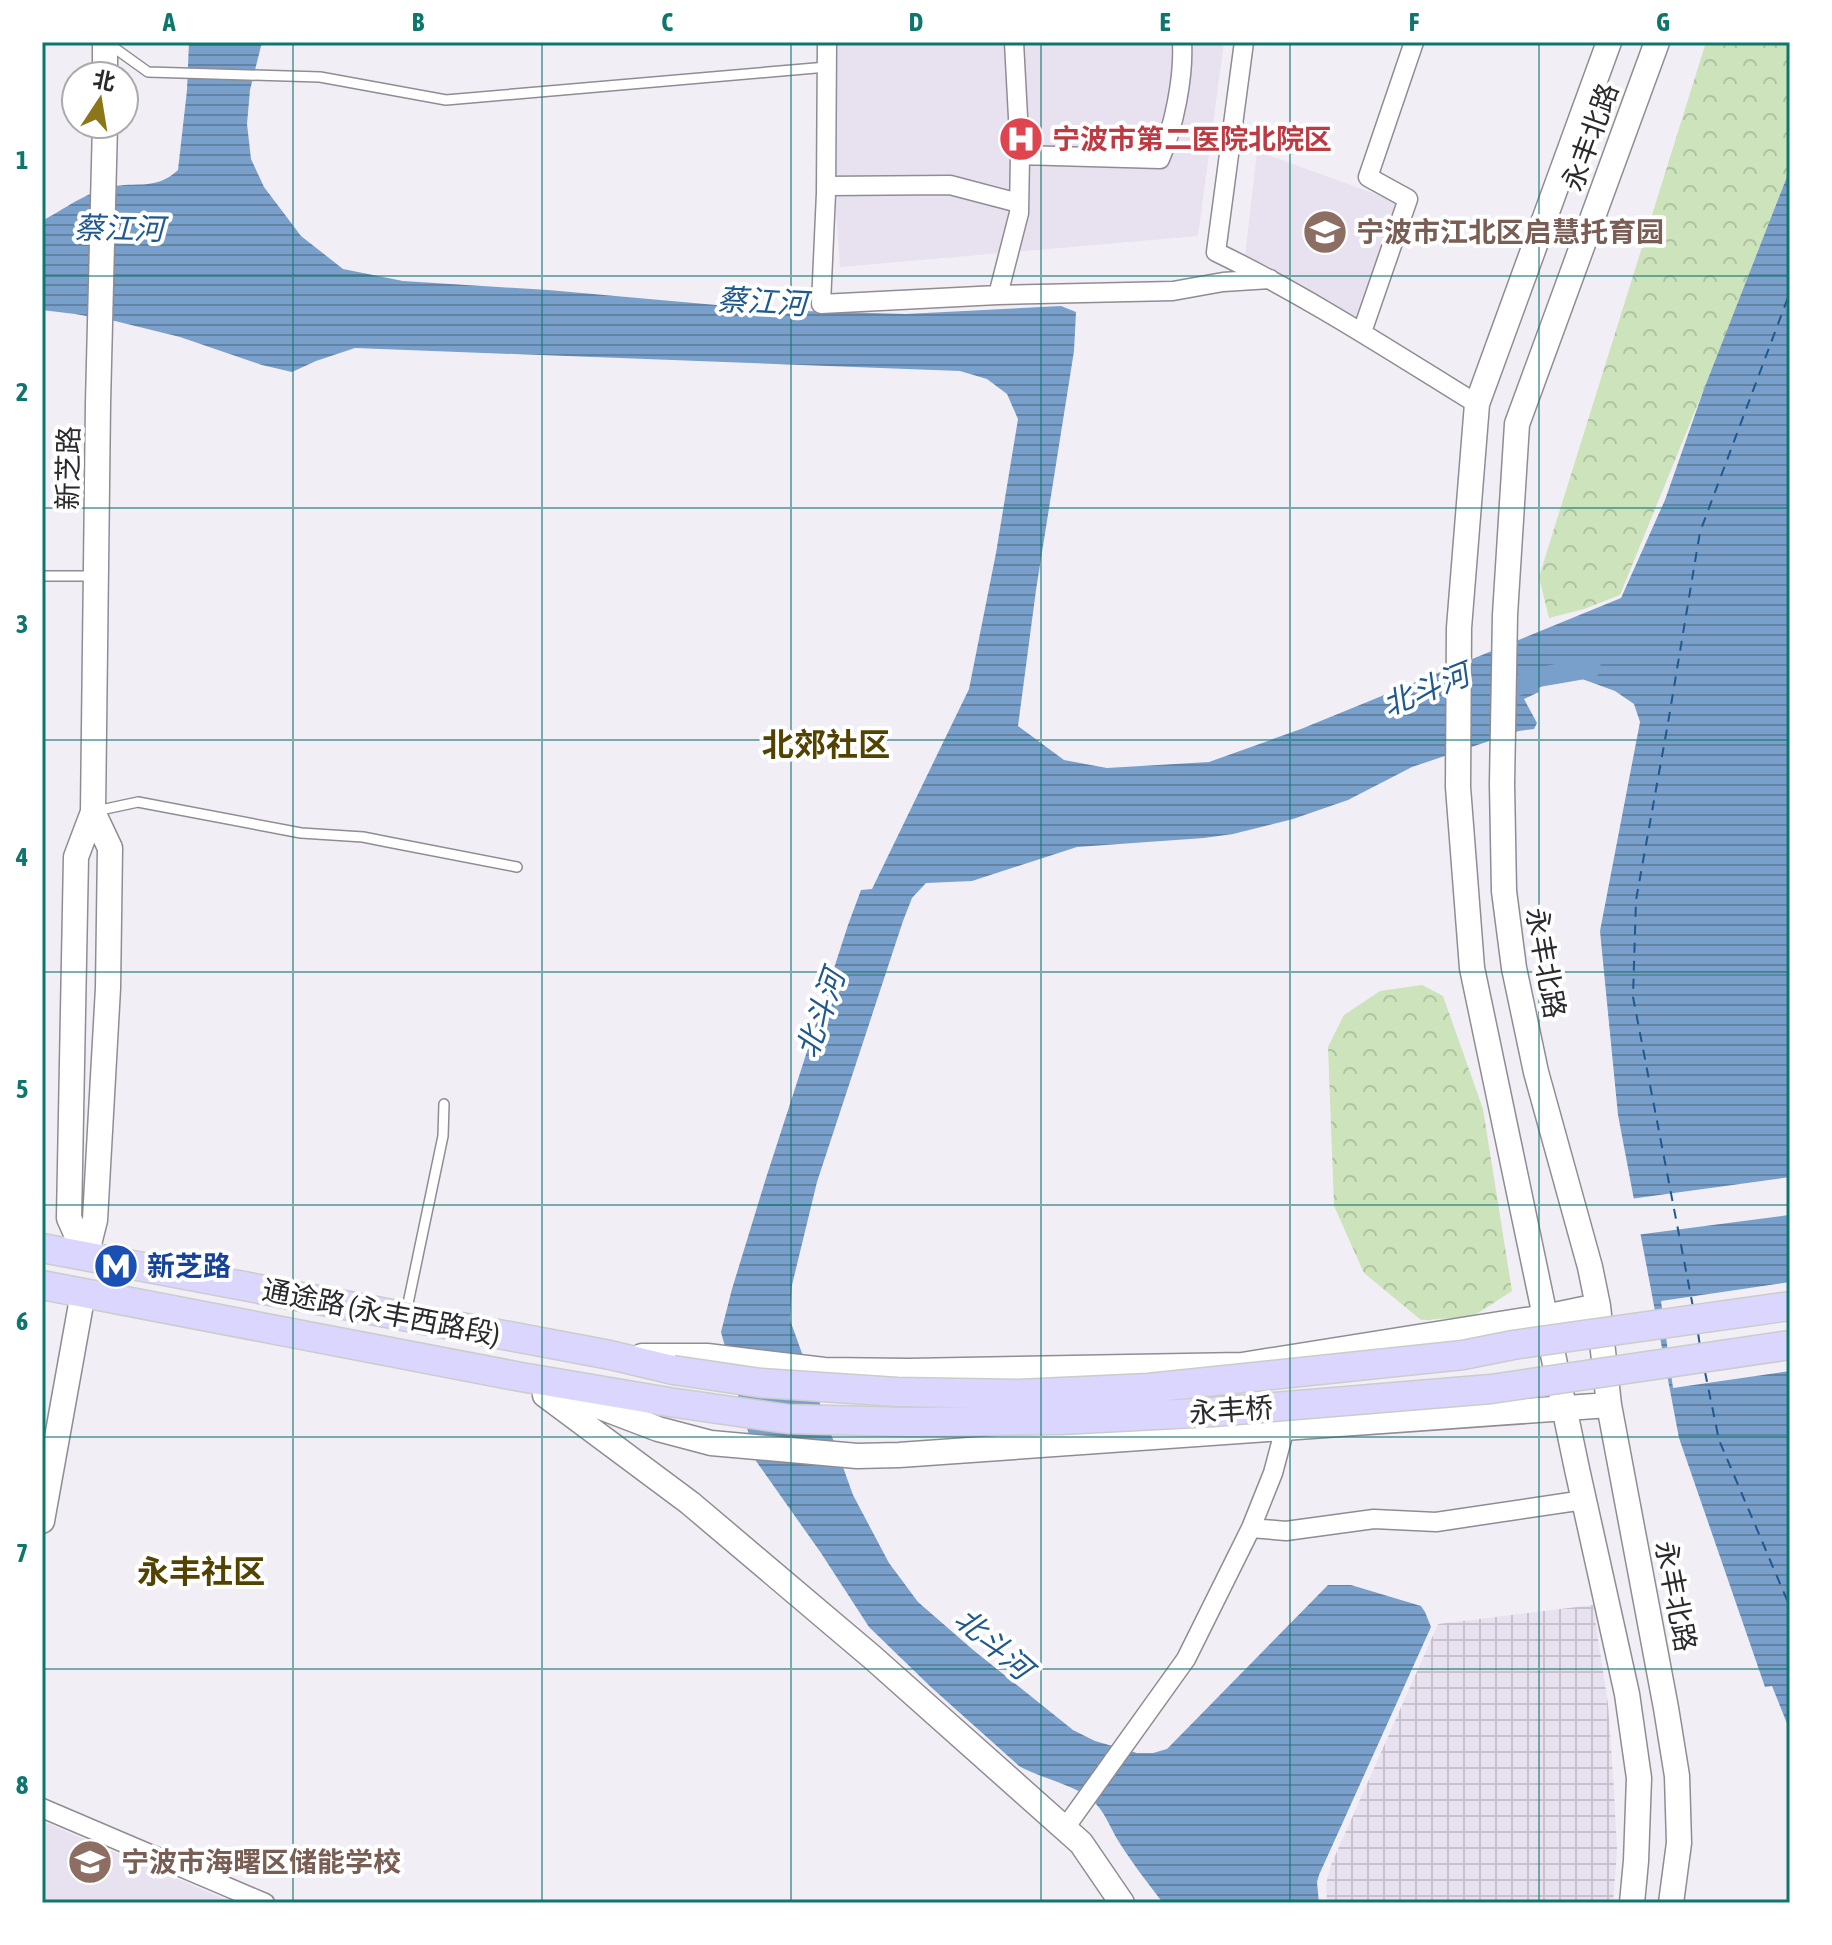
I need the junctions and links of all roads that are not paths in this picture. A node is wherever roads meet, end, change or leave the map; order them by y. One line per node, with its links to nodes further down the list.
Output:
1 (105, 42): 9 (lane)
2 (827, 42): 9 (street)
3 (1014, 42): 11 (street)
4 (1182, 42): 11 (street)
5 (1244, 42): 14 (street)
6 (1414, 42): 16 (street)
7 (1609, 42): 17 (main road, 永丰北路)
8 (1657, 42): 27 (main road, 永丰北路)
9 (827, 67): 12 (street)
10 (105, 140): 19 (main road, 新芝路)
11 (1020, 155): 13 (street)
12 (826, 186): 13 (street); 15 (street)
13 (1019, 203): 15 (street)
14 (1271, 278): 15 (street); 16 (street)
15 (998, 295)
16 (1362, 332): 17 (street)
17 (1477, 404): 30 (main road, 永丰北路)
18 (42, 576): 19 (lane)
19 (96, 576): 20 (main road, 新芝路)
20 (93, 812): 21 (lane); 24 (main road, 新芝路); 24 (main road, 新芝路)
21 (517, 867)
22 (444, 1104): 29 (lane)
23 (42, 1248): 24 (main road, 通途路 (永丰西路段))
24 (86, 1256): 29 (main road, 通途路 (永丰西路段))
25 (42, 1285): 26 (main road, 通途路 (永丰西路段))
26 (83, 1293): 34 (main road, 通途路 (永丰西路段)); 40 (main road)
27 (1598, 1306): 30 (main road); 36 (main road, 永丰北路)
28 (1790, 1306): 33 (main road, 永丰桥, bridge)
29 (405, 1316): 32 (main road, 通途路 (永丰西路段))
30 (1545, 1317): 32 (main road); 37 (main road, 永丰北路)
31 (1790, 1345): 35 (main road, 永丰桥, bridge)
32 (610, 1355): 33 (main road, 通途路 (永丰西路段))
33 (673, 1370)
34 (521, 1377): 35 (main road, 通途路 (永丰西路段)); 38 (main road); 43 (main road)
35 (669, 1402)
36 (1609, 1405): 37 (main road); 47 (main road, 永丰北路)
37 (1564, 1408): 38 (main road); 39 (main road, 永丰北路)
38 (1285, 1428): 41 (street)
39 (1584, 1500): 41 (street); 46 (main road, 永丰北路)
40 (42, 1521)
41 (1251, 1528): 43 (street)
42 (42, 1808): 44 (street)
43 (1065, 1828): 45 (main road)
44 (265, 1903)
45 (1122, 1903)
46 (1632, 1903)
47 (1671, 1903)

